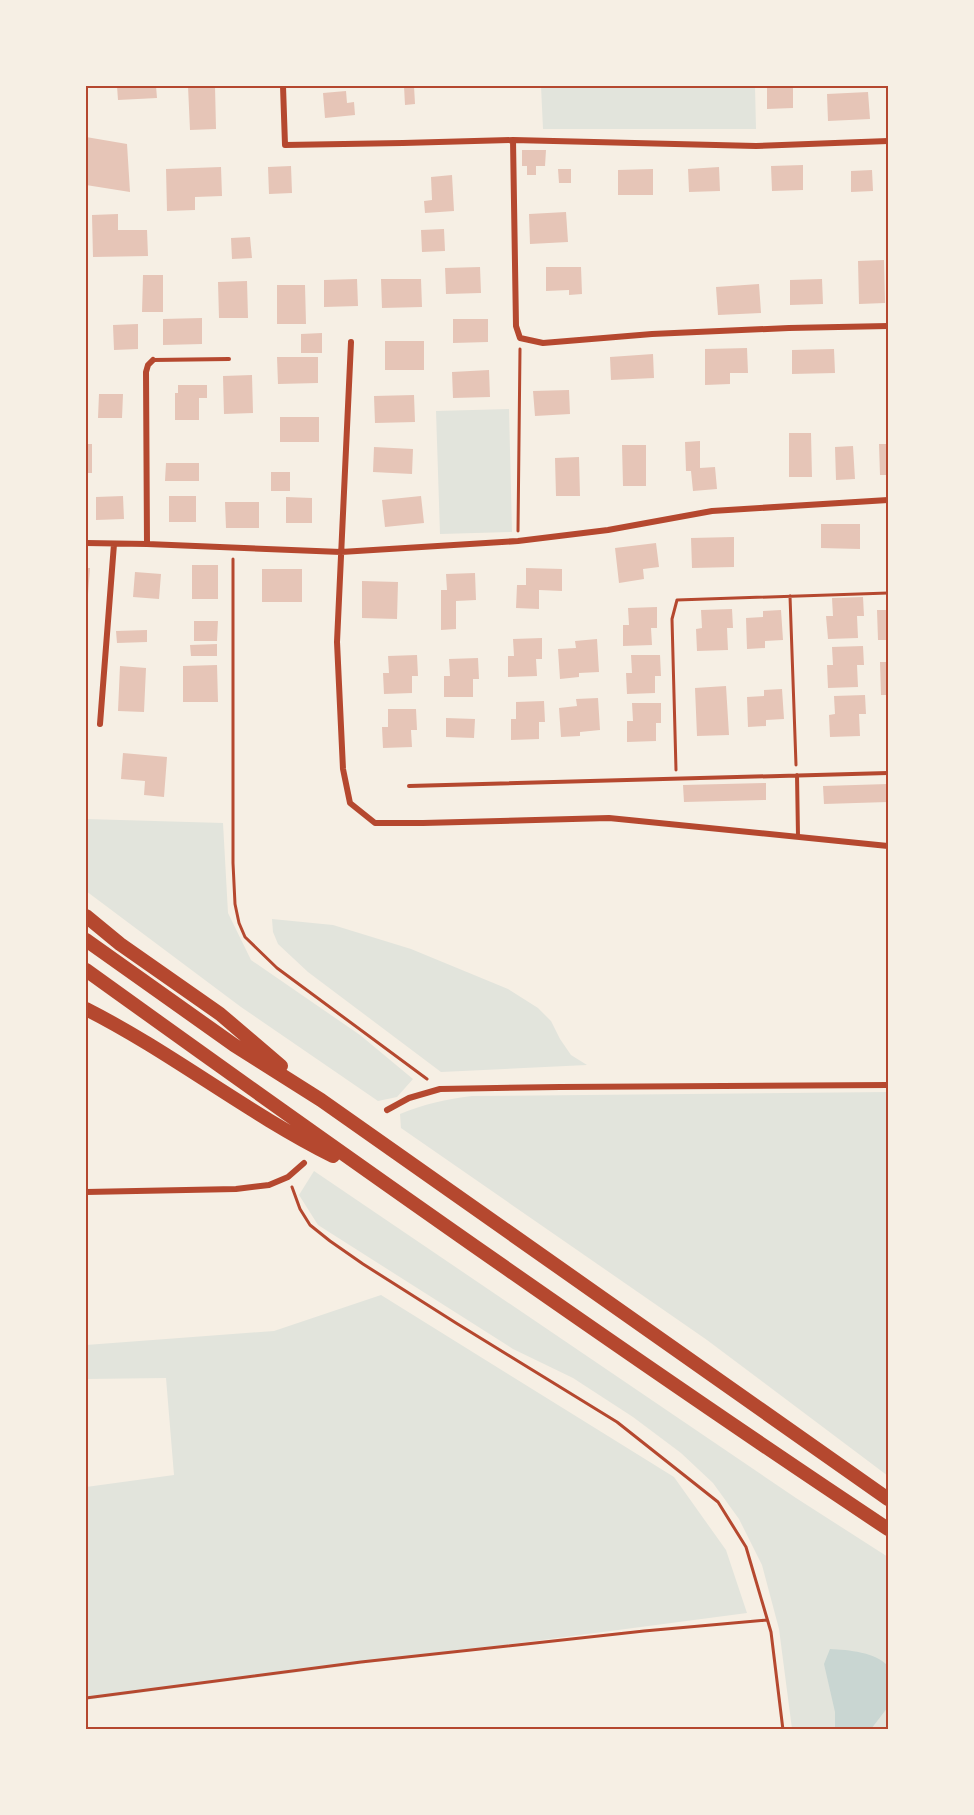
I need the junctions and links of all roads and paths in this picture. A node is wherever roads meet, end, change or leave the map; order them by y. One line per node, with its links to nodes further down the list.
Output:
1 (283, 86): 2 (street)
2 (513, 140): 3 (street); 5 (street)
3 (888, 141)
4 (888, 326): 5 (street)
5 (520, 338): 10 (path)
6 (351, 342): 15 (street)
7 (229, 359): 8 (lane)
8 (153, 360): 13 (street)
9 (888, 500): 10 (street)
10 (518, 541): 15 (street)
11 (86, 543): 12 (street)
12 (114, 544): 13 (street); 18 (street)
13 (147, 544): 14 (street)
14 (233, 548): 15 (street); 30 (path)
15 (341, 552): 23 (street)
16 (888, 593): 17 (path)
17 (790, 596): 20 (path); 21 (path)
18 (99, 724)
19 (888, 774): 20 (lane)
20 (797, 776): 21 (lane); 23 (lane)
21 (676, 778): 22 (lane)
22 (409, 786)
23 (798, 836): 24 (street)
24 (888, 846)
25 (86, 916): 31 (highway)
26 (86, 940): 31 (highway)
27 (86, 970): 34 (highway)
28 (86, 1009): 34 (highway)
29 (888, 1086): 30 (street)
30 (440, 1089): 32 (street)
31 (321, 1100): 37 (highway)
32 (387, 1110)
33 (304, 1163): 35 (street)
34 (370, 1174): 38 (highway)
35 (288, 1177): 36 (street); 39 (path)
36 (86, 1192)
37 (888, 1499)
38 (888, 1529)
39 (767, 1620): 40 (path); 41 (path)
40 (86, 1698)
41 (783, 1730)

